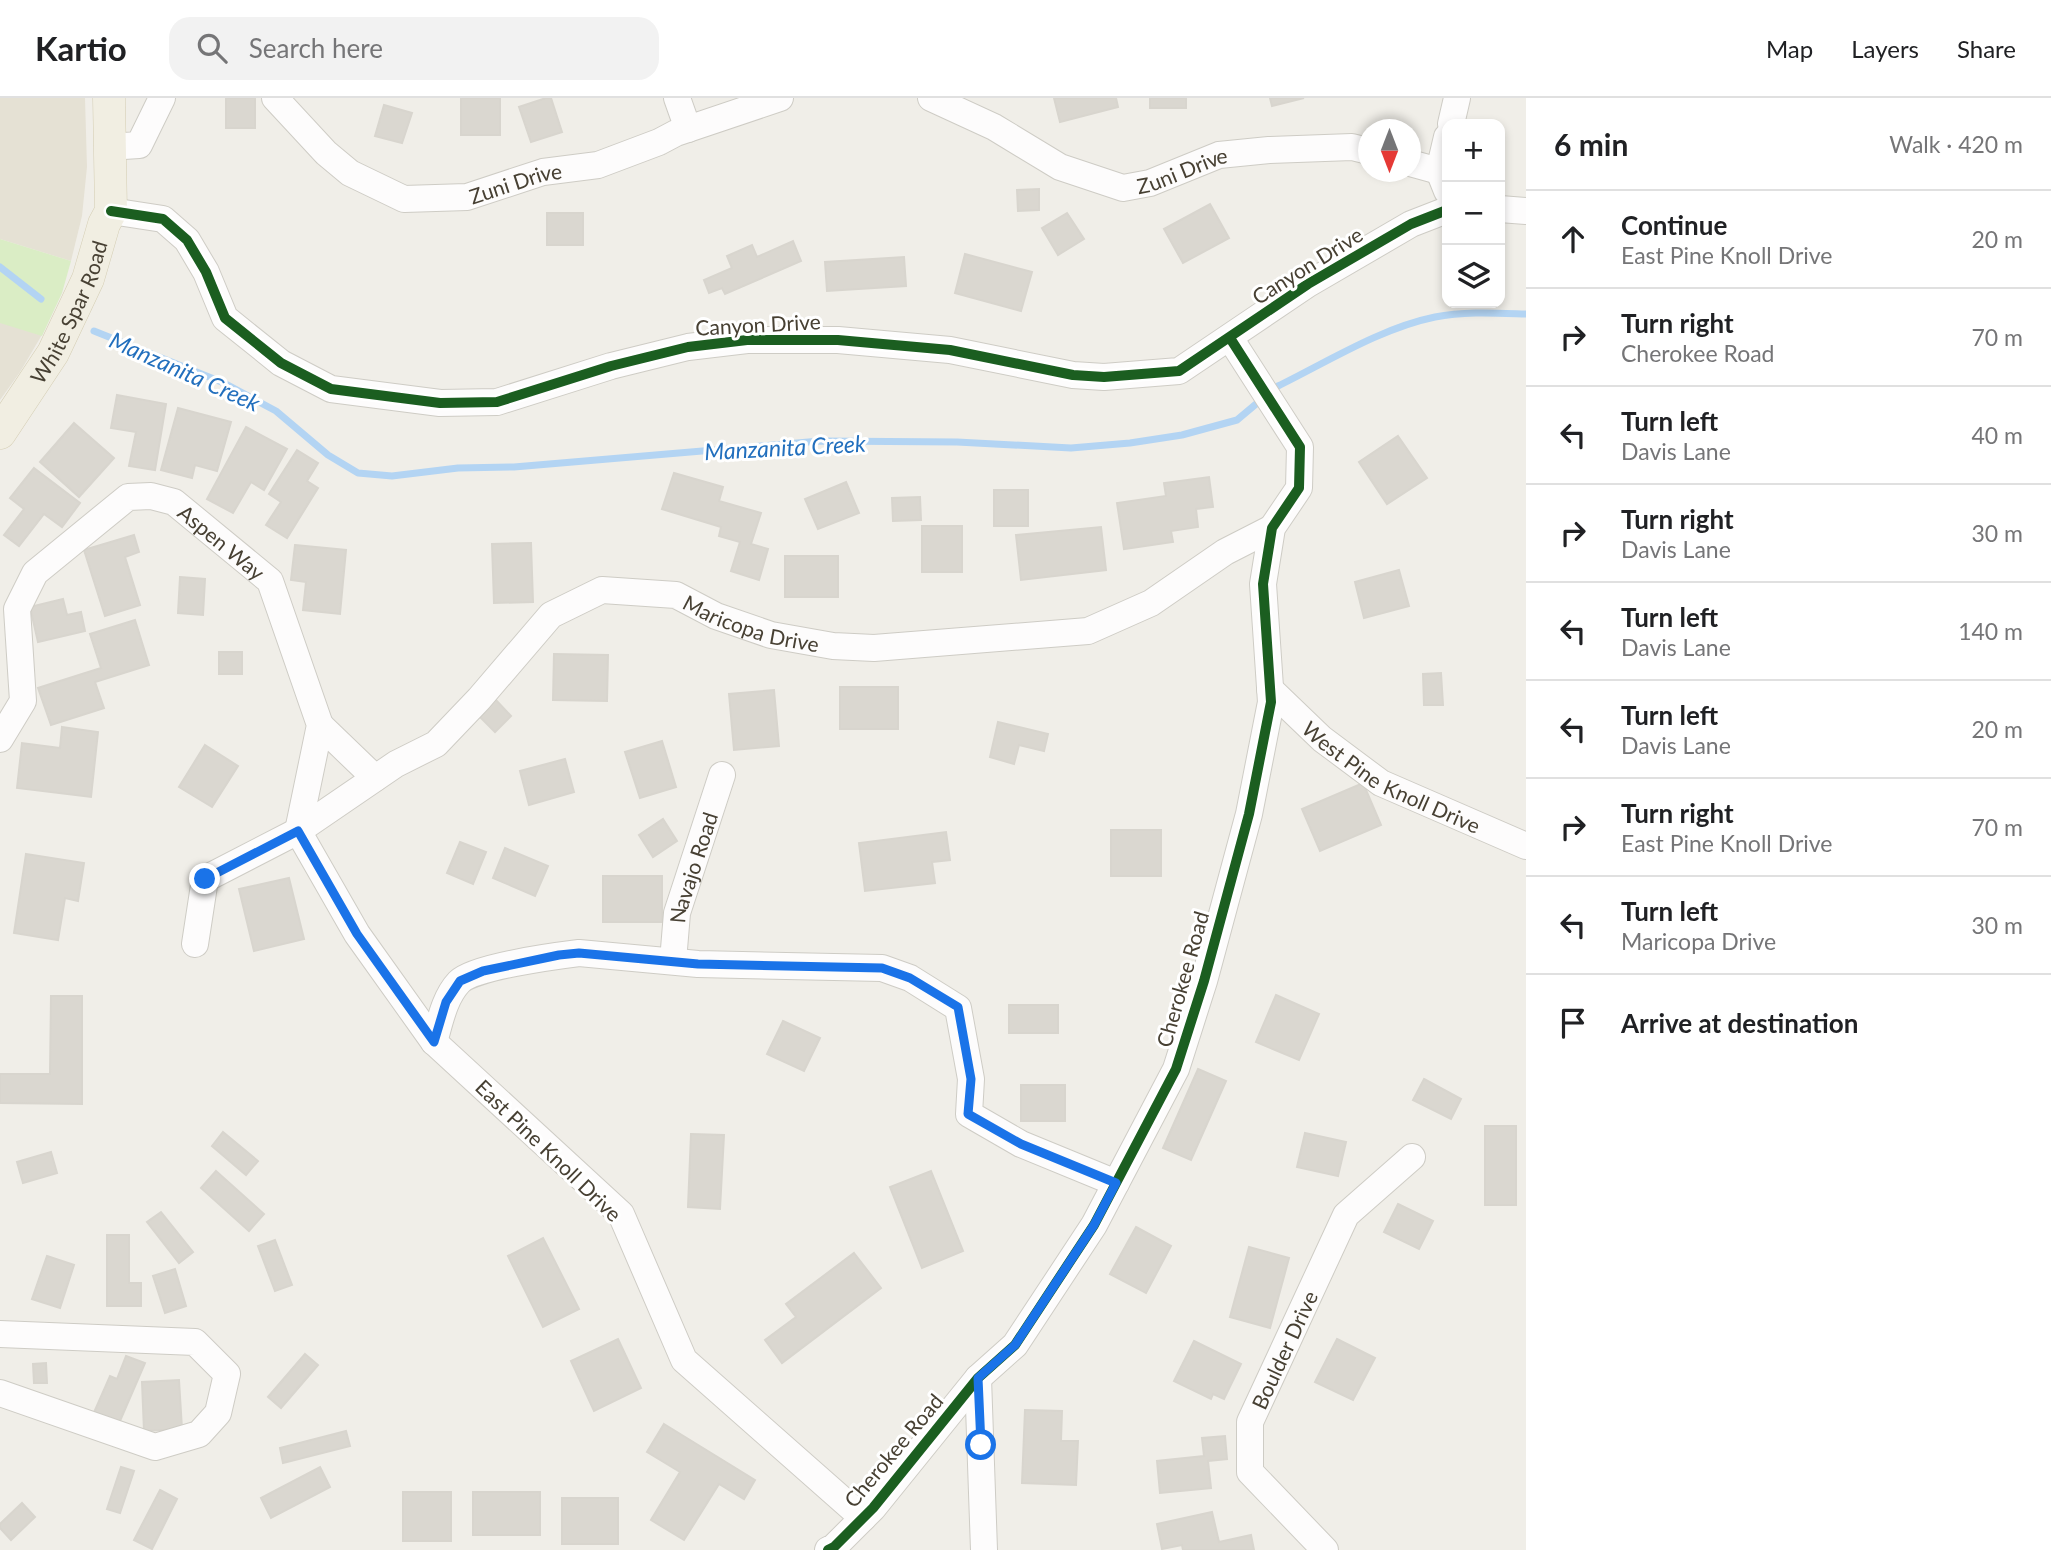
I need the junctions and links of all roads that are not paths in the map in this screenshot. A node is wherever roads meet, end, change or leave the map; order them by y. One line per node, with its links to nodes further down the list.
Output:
1 (108, 98): 10 (main road, White Spar Road)
2 (162, 98): 10 (street)
3 (275, 98): 9 (street, Zuni Drive)
4 (677, 98): 9 (street)
5 (780, 98): 9 (street, Zuni Drive)
6 (931, 98): 11 (street, Zuni Drive)
7 (1457, 98): 8 (street)
8 (1452, 119)
9 (688, 129)
10 (108, 147): 15 (main road, White Spar Road)
11 (1358, 148)
12 (1421, 169): 13 (street)
13 (1442, 180)
14 (1505, 209): 16 (street)
15 (111, 211): 18 (street, Canyon Drive); 19 (main road, White Spar Road)
16 (1526, 211)
17 (1442, 212): 18 (street, Canyon Drive)
18 (1230, 338): 20 (street, Cherokee Road)
19 (0, 433)
20 (1272, 528): 21 (street, Cherokee Road); 25 (street, Maricopa Drive)
21 (1270, 689): 27 (street, West Pine Knoll Drive); 32 (street, Cherokee Road)
22 (320, 725): 23 (street, Aspen Way); 25 (street); 26 (street)
23 (0, 739)
24 (722, 775): 29 (street, Navajo Road)
25 (375, 778): 26 (street, Maricopa Drive)
26 (298, 831): 28 (street, Maricopa Drive); 30 (street, East Pine Knoll Drive)
27 (1526, 846)
28 (195, 944)
29 (673, 961): 30 (street); 32 (street)
30 (434, 1042): 36 (street, East Pine Knoll Drive)
31 (1412, 1157): 39 (street, Boulder Drive)
32 (1116, 1183): 34 (street, Cherokee Road)
33 (0, 1334): 35 (street)
34 (978, 1378): 36 (street, Cherokee Road); 38 (street)
35 (0, 1393)
36 (863, 1518): 37 (street, Cherokee Road)
37 (828, 1550)
38 (984, 1550)
39 (1325, 1550)

